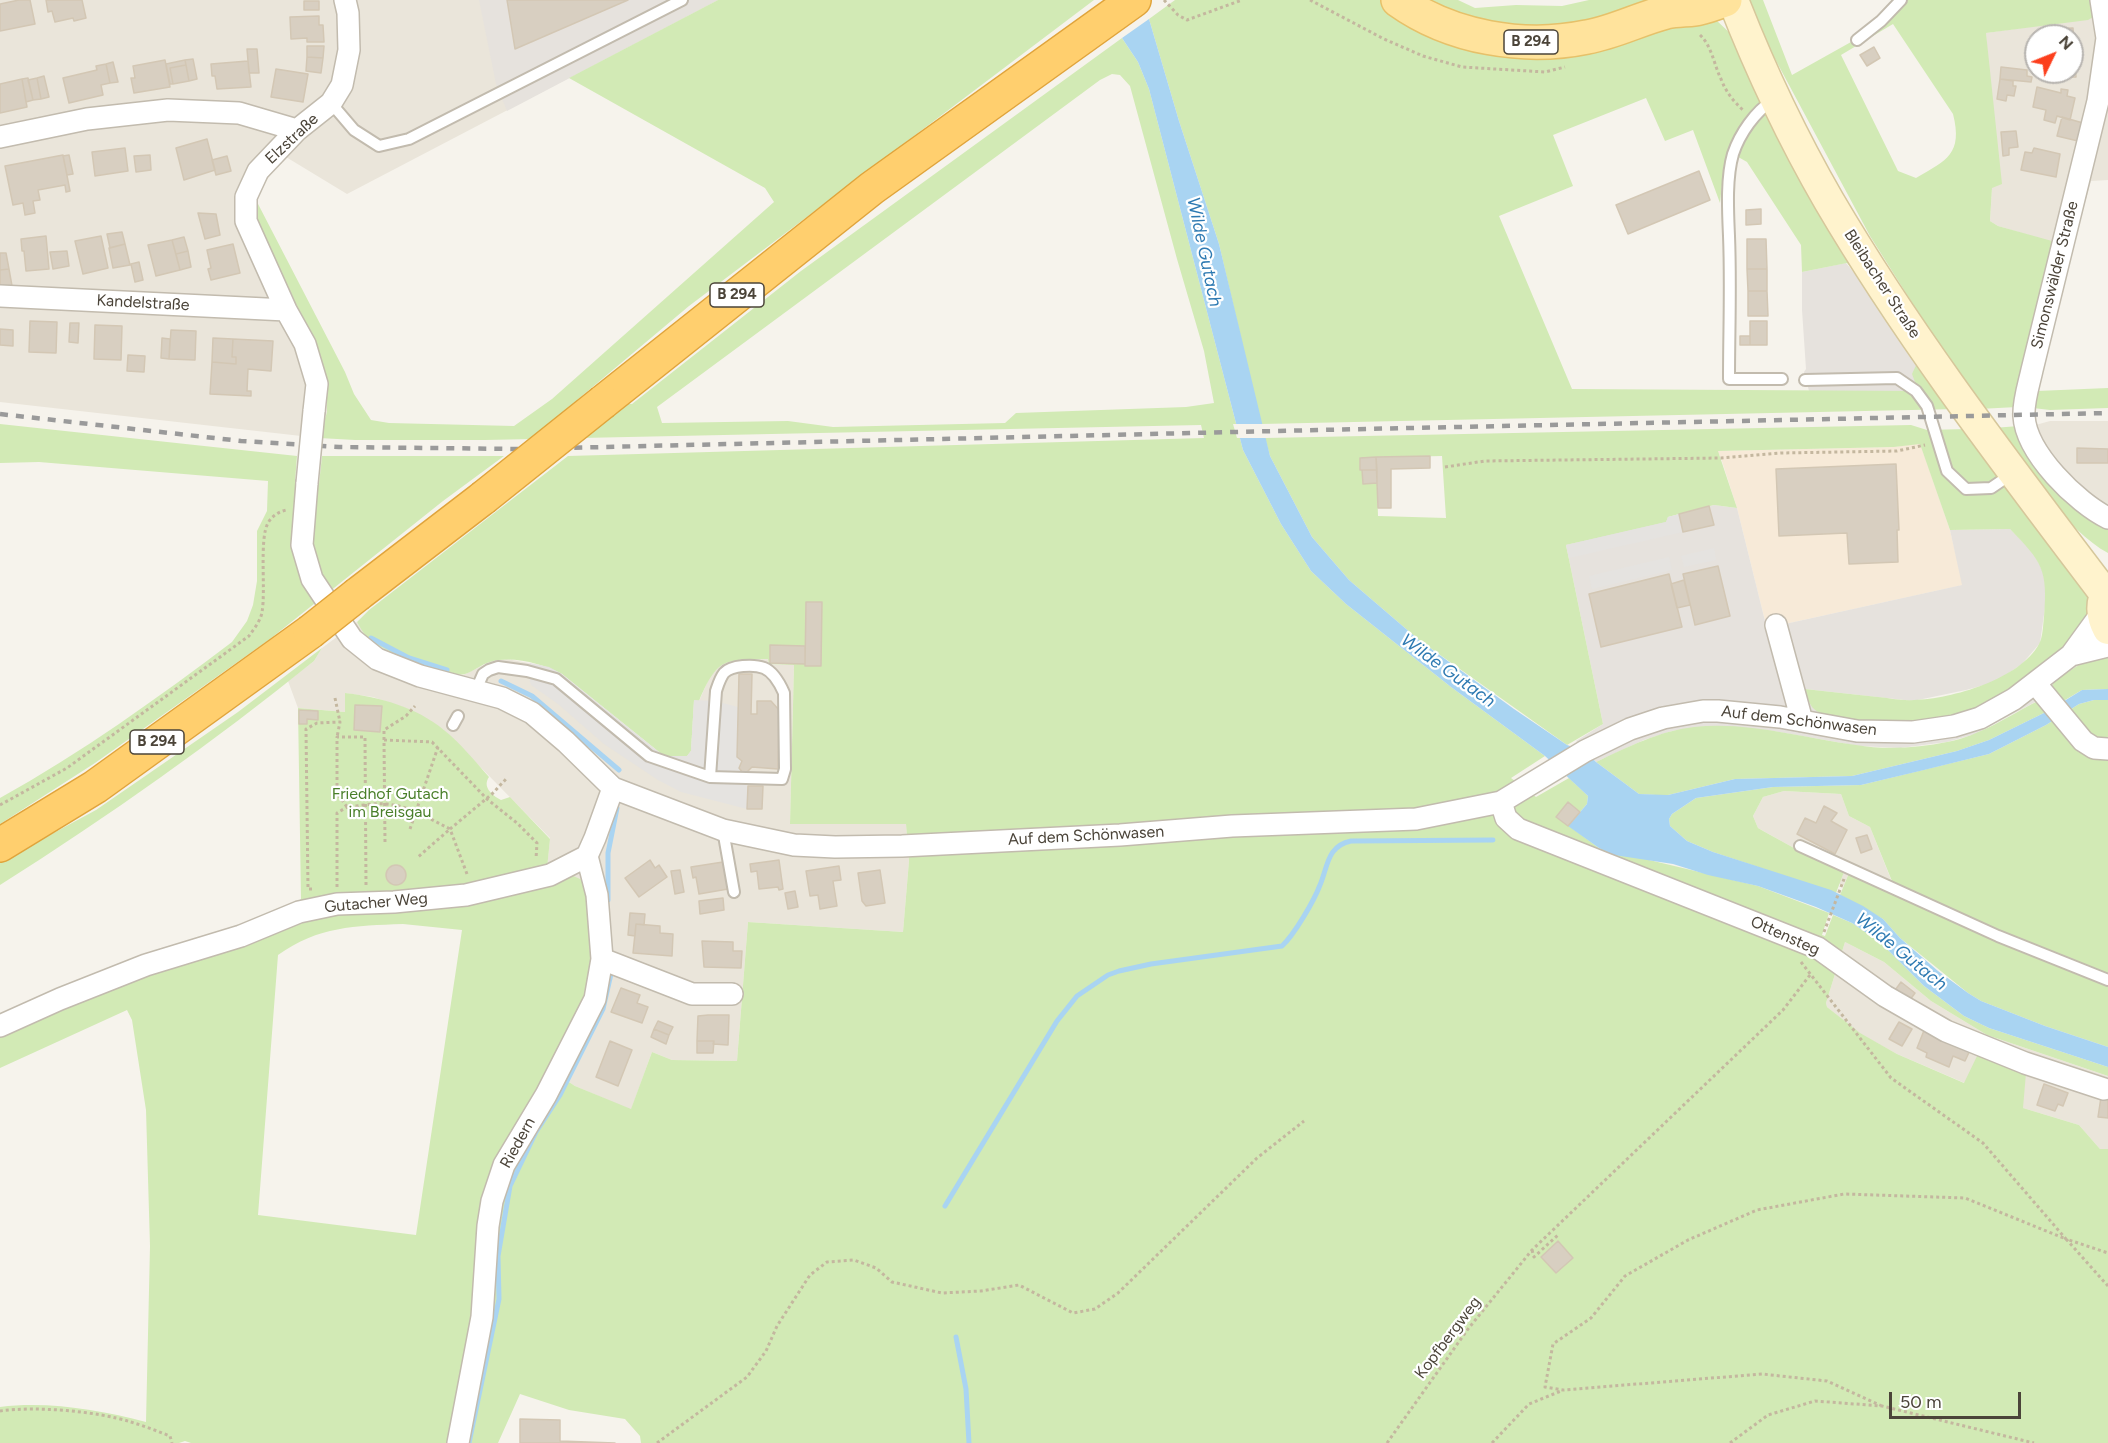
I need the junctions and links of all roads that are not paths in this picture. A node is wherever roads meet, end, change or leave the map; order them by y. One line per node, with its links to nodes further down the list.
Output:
1 (345, 0): 12 (street, Elzstraße)
2 (682, 0): 12 (lane)
3 (1134, 0): 36 (highway, B 294, bridge)
4 (1398, 0): 9 (main road, B 294)
5 (1725, 0): 9 (main road, B 294)
6 (1733, 0): 11 (main road, Bleibacher Straße)
7 (1901, 0): 10 (lane)
8 (2101, 0): 21 (street, Simonswälder Straße)
9 (1671, 6)
10 (1857, 40)
11 (1776, 98): 17 (lane); 20 (main road, Bleibacher Straße)
12 (331, 103): 13 (street, Elzstraße)
13 (297, 130): 14 (street); 16 (street, Elzstraße)
14 (0, 137)
15 (0, 296): 16 (street, Kandelstraße)
16 (286, 310): 19 (street, Elzstraße)
17 (1782, 379)
18 (1805, 380): 20 (lane)
19 (314, 411): 29 (street, Auf dem Schönwasen, bridge)
20 (2013, 472): 22 (main road, Bleibacher Straße)
21 (2108, 519)
22 (2068, 545): 23 (main road); 24 (main road, Bleibacher Straße)
23 (2108, 561)
24 (2106, 606): 27 (street, Auf dem Schönwasen)
25 (1776, 625): 30 (street)
26 (2108, 646): 27 (street, Auf dem Schönwasen)
27 (2071, 656): 28 (street, Auf dem Schönwasen)
28 (2035, 683): 30 (street, Auf dem Schönwasen); 31 (street)
29 (476, 690): 32 (lane); 33 (street, Auf dem Schönwasen)
30 (1803, 721): 34 (street, Auf dem Schönwasen)
31 (2108, 749)
32 (710, 777): 32 (lane)
33 (613, 788): 35 (street, Auf dem Schönwasen); 38 (street)
34 (1501, 802): 35 (street, Auf dem Schönwasen); 44 (street, Ottensteg)
35 (723, 830): 39 (lane)
36 (0, 845)
37 (1800, 846): 41 (lane)
38 (587, 856): 40 (street, Riedern); 43 (street, Gutacher Weg)
39 (734, 892)
40 (602, 959): 42 (street); 45 (street, Riedern)
41 (2108, 980)
42 (732, 994)
43 (0, 1026)
44 (2104, 1089)
45 (458, 1443)

